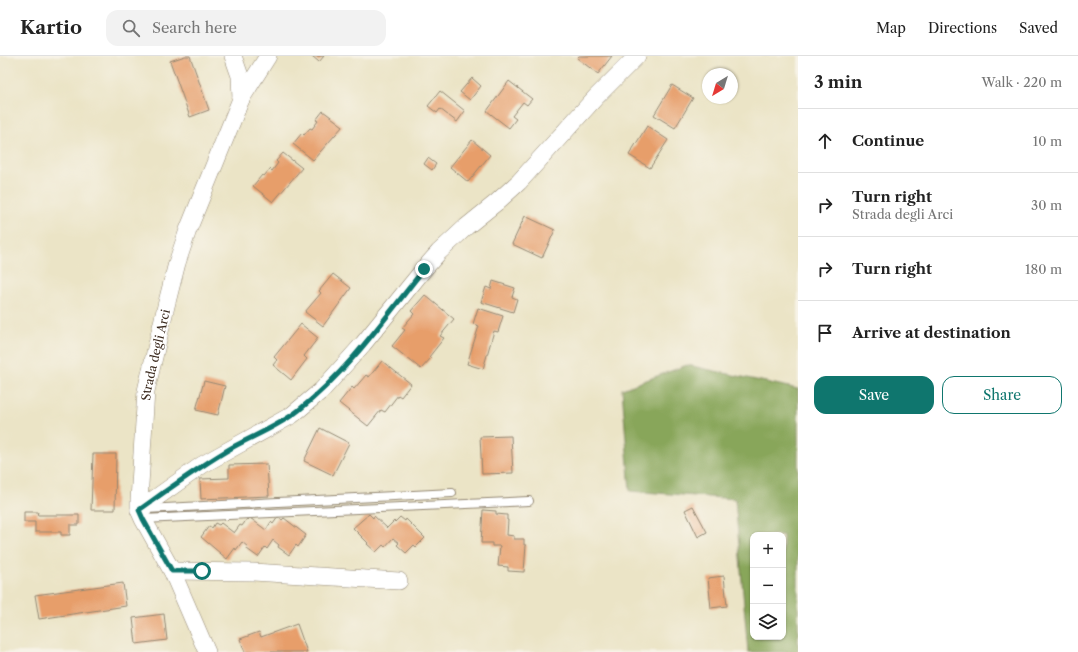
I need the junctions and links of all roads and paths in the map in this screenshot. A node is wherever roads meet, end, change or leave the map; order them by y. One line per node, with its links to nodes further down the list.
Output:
1 (233, 56): 4 (street, Strada degli Arci)
2 (268, 56): 4 (street)
3 (637, 56): 7 (street)
4 (241, 98): 7 (street, Strada degli Arci)
5 (452, 493): 7 (lane)
6 (529, 501): 7 (lane)
7 (141, 514): 8 (street)
8 (172, 571): 9 (street); 10 (street)
9 (399, 581)
10 (207, 652)

